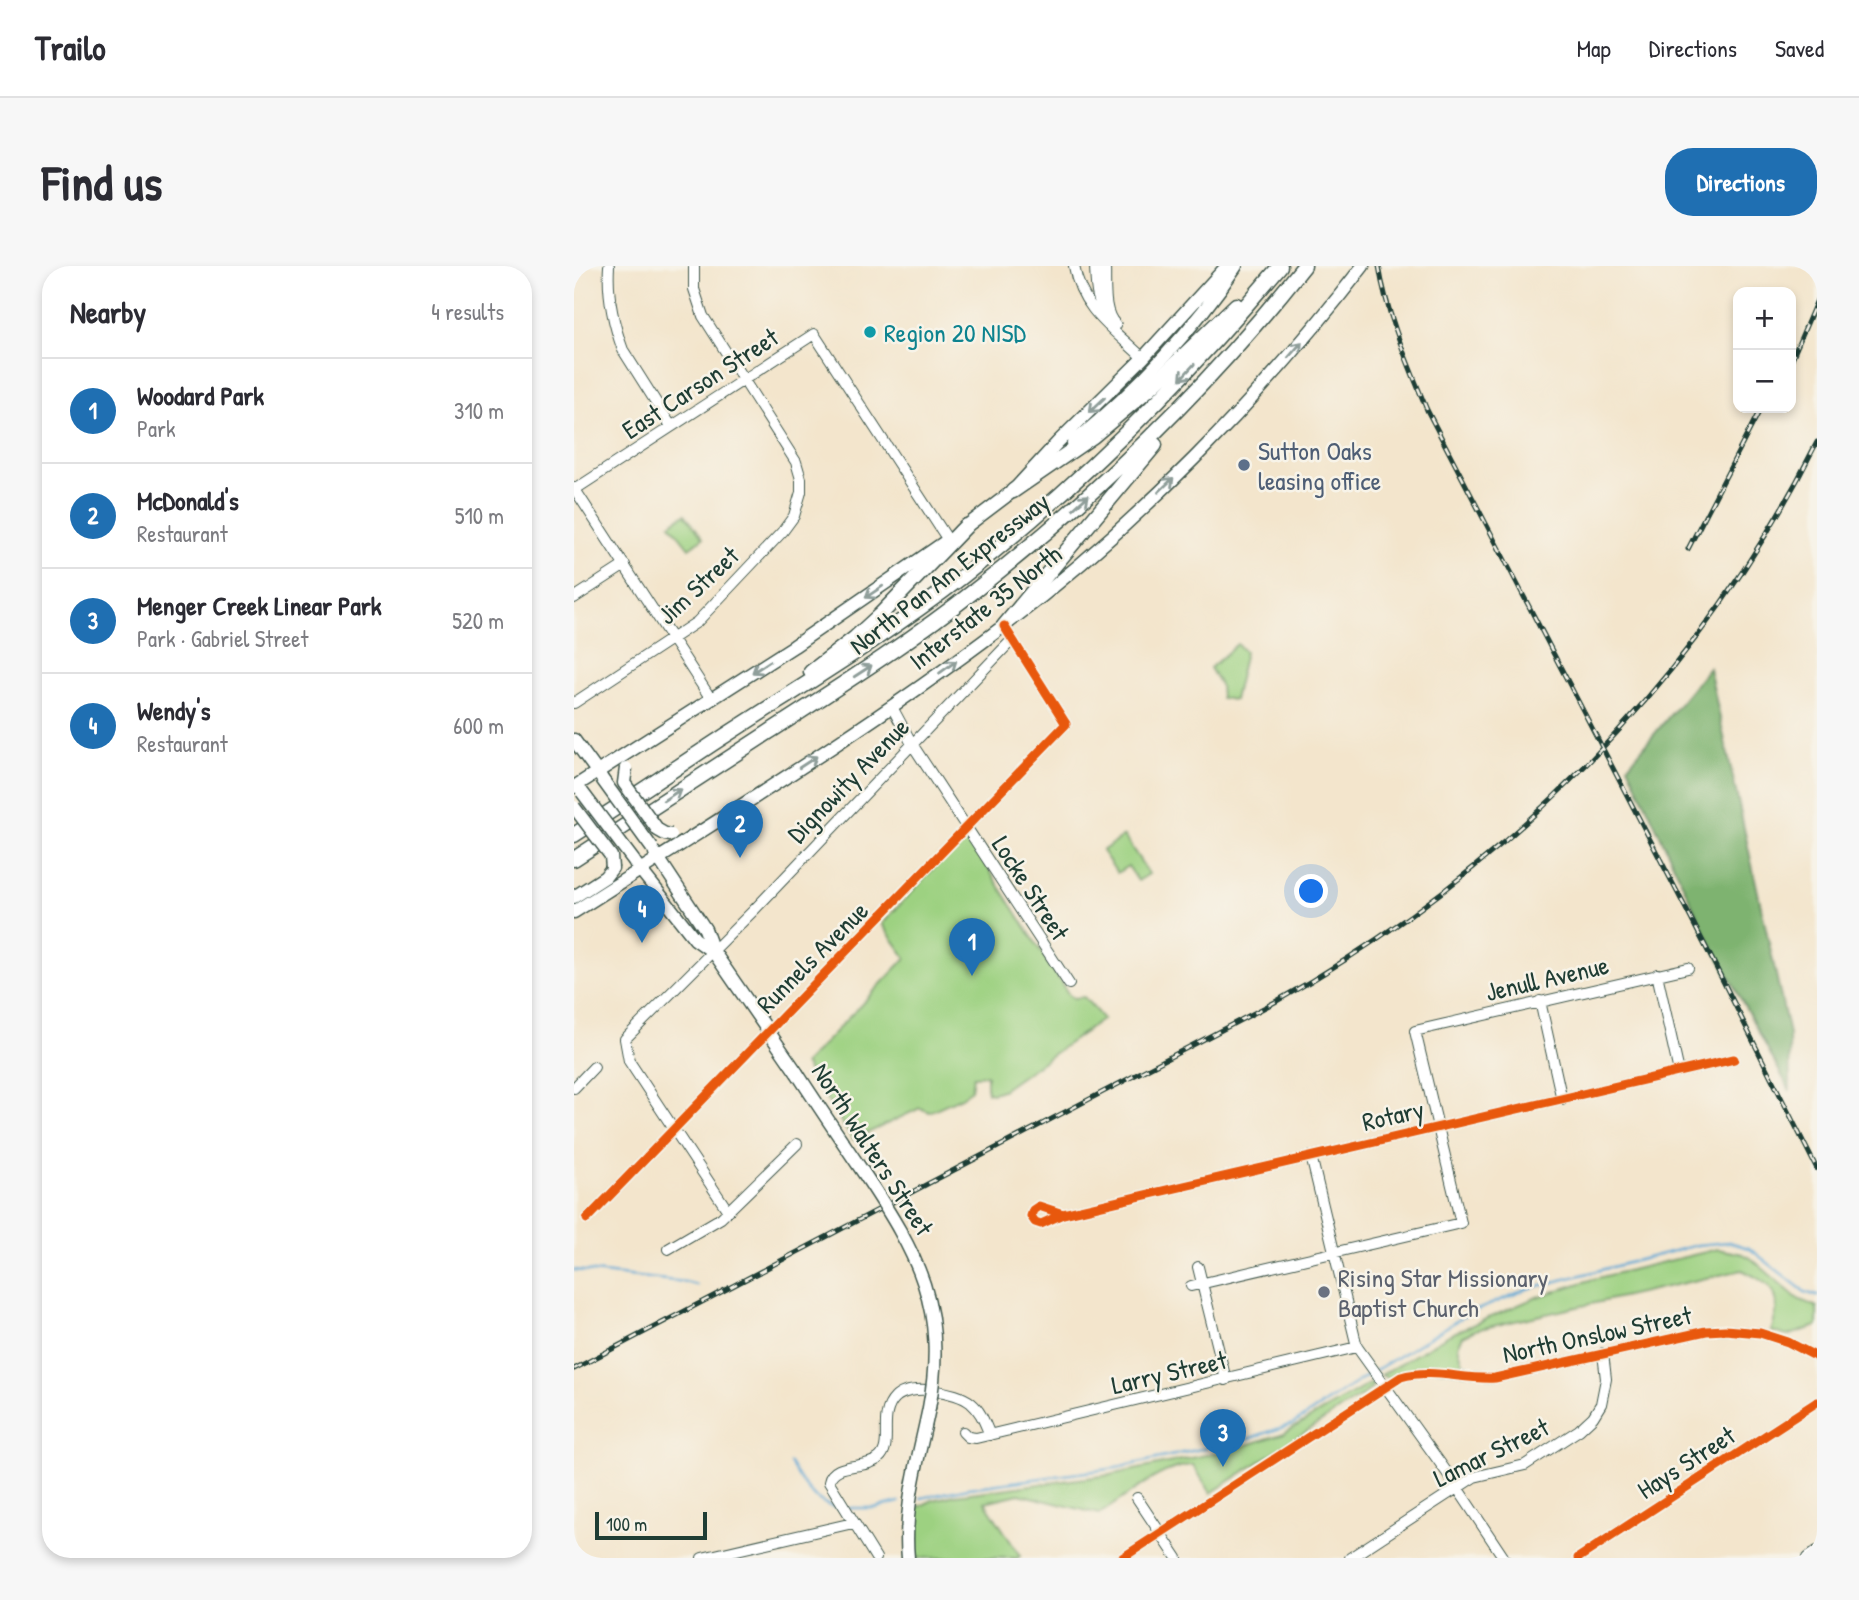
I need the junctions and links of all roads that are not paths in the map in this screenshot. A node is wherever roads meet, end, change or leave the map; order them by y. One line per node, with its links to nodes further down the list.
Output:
1 (609, 266): 18 (street)
2 (694, 266): 17 (street)
3 (1074, 266): 16 (street)
4 (1095, 266): 15 (street)
5 (1105, 266): 15 (street)
6 (1227, 266): 16 (main road)
7 (1236, 266): 20 (main road)
8 (1274, 266): 20 (highway)
9 (1280, 266): 31 (highway, North Pan Am Expressway, one-way to 31)
10 (1304, 266): 13 (highway, North Pan Am Expressway)
11 (1351, 266): 14 (main road)
12 (1363, 266): 14 (main road, Interstate 35 North)
13 (1288, 286): 25 (highway); 42 (highway, North Pan Am Expressway, one-way to 13)
14 (1347, 287): 25 (main road, Interstate 35 North, one-way to 14)
15 (1110, 319): 16 (street)
16 (1145, 356): 20 (main road, one-way to 20)
17 (743, 380): 18 (street, East Carson Street); 22 (street, East Carson Street); 26 (street, Jim Street)
18 (671, 426): 19 (street, East Carson Street)
19 (574, 490): 23 (street)
20 (1013, 491): 21 (main road)
21 (966, 526): 22 (main road); 31 (highway)
22 (947, 540): 28 (main road, one-way to 28)
23 (625, 565): 24 (street); 26 (street)
24 (574, 598)
25 (1004, 626): 27 (street); 30 (main road, Interstate 35 North, one-way to 25)
26 (672, 639): 28 (street); 29 (street, Jim Street)
27 (1012, 640): 34 (street, Dignowity Avenue); 38 (street, Runnels Avenue)
28 (712, 699): 33 (main road)
29 (574, 703)
30 (892, 707): 34 (street, Locke Street); 40 (main road, Interstate 35 North, one-way to 30)
31 (720, 739): 39 (highway, North Pan Am Expressway)
32 (574, 740): 35 (main road, North Walters Street)
33 (645, 742): 35 (main road); 40 (main road, bridge)
34 (912, 744): 38 (street, Locke Street); 46 (street, Dignowity Avenue)
35 (600, 775): 36 (main road); 41 (main road, North Walters Street, bridge)
36 (577, 786): 43 (main road, North Walters Street, bridge)
37 (574, 807): 44 (main road, bridge)
38 (966, 827): 49 (street, Locke Street); 51 (street, Runnels Avenue)
39 (578, 832)
40 (697, 832): 41 (main road, Interstate 35 North)
41 (655, 853): 43 (main road, Interstate 35 North); 46 (main road, North Walters Street)
42 (574, 861)
43 (637, 865): 45 (main road, Interstate 35 North); 46 (main road, North Walters Street)
44 (574, 897)
45 (574, 912)
46 (713, 951): 51 (main road, North Walters Street); 58 (street, Dignowity Avenue)
47 (1688, 968): 48 (street, Jenull Avenue)
48 (1657, 974): 50 (street, Jenull Avenue); 54 (street)
49 (1069, 984)
50 (1540, 1001): 56 (street); 57 (street, Jenull Avenue)
51 (769, 1031): 58 (street, Runnels Avenue); 85 (main road, North Walters Street, bridge)
52 (1734, 1059): 54 (street, Rotary)
53 (594, 1067): 55 (street)
54 (1679, 1072): 56 (street, Rotary)
55 (574, 1088)
56 (1562, 1100): 57 (street, Rotary)
57 (1438, 1127): 60 (street, Rotary); 65 (street)
58 (674, 1130): 61 (street); 63 (street, Runnels Avenue)
59 (797, 1144): 61 (street)
60 (1311, 1156): 62 (street, Rotary); 65 (street)
61 (727, 1211): 64 (street)
62 (1063, 1214)
63 (587, 1219)
64 (668, 1248)
65 (1333, 1253): 67 (street); 69 (street)
66 (1198, 1266): 67 (street)
67 (1203, 1283): 68 (street); 72 (street)
68 (1191, 1286)
69 (1357, 1348): 72 (street, Larry Street); 73 (street)
70 (1603, 1353): 71 (street, North Onslow Street); 73 (street, North Onslow Street); 77 (street, Lamar Street)
71 (1817, 1357)
72 (1226, 1380): 76 (street, Larry Street)
73 (1381, 1383): 77 (street); 80 (street, North Onslow Street)
74 (1817, 1402): 90 (street, Hays Street)
75 (963, 1432): 76 (street, Larry Street)
76 (990, 1435): 79 (street)
77 (1458, 1488): 88 (street, Lamar Street); 89 (street)
78 (1138, 1498): 80 (street)
79 (851, 1519): 82 (street); 84 (street)
80 (1160, 1533): 86 (street, North Onslow Street); 87 (street)
81 (1817, 1551): 91 (street)
82 (725, 1555): 83 (street)
83 (702, 1558)
84 (876, 1558)
85 (908, 1558)
86 (1122, 1558)
87 (1177, 1558)
88 (1350, 1558)
89 (1504, 1558)
90 (1578, 1558)
91 (1807, 1558)

